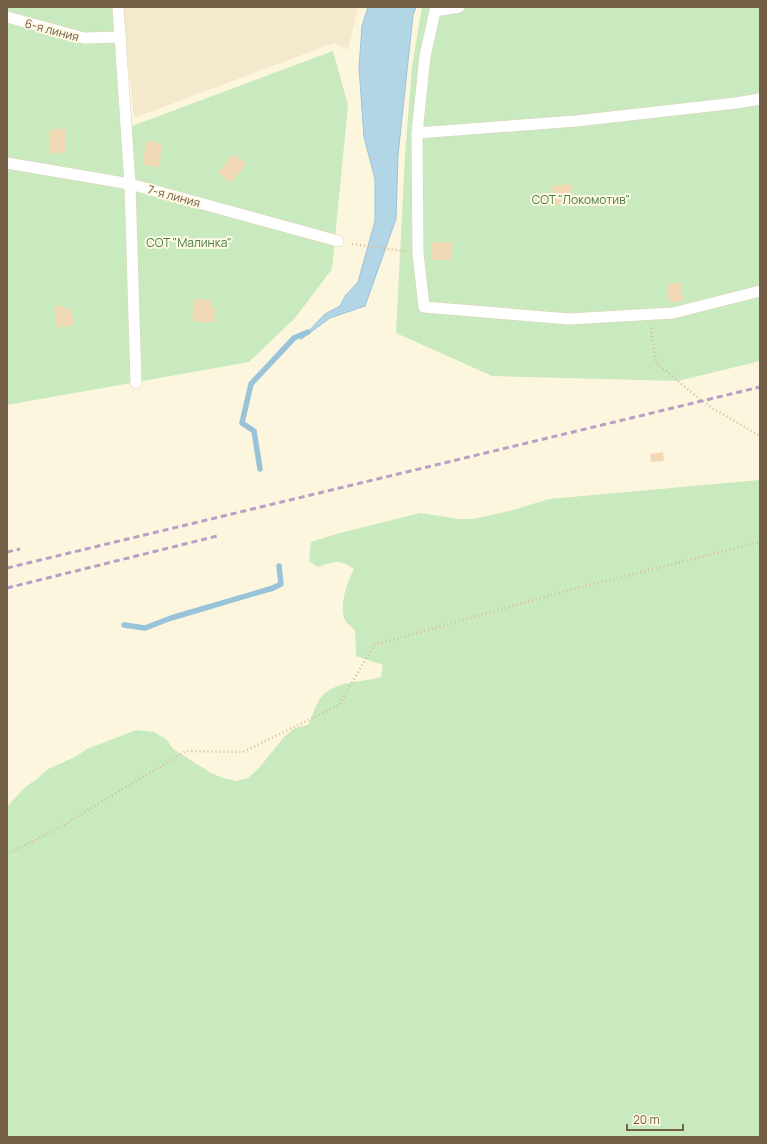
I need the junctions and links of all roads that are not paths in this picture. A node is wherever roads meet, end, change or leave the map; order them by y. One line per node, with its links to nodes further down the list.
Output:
1 (118, 7): 4 (lane)
2 (459, 7): 6 (lane)
3 (7, 17): 4 (lane, 6-я линия)
4 (121, 37): 8 (lane)
5 (760, 99): 6 (lane)
6 (417, 132): 10 (lane)
7 (7, 163): 8 (lane, 7-я линия)
8 (130, 184): 9 (lane, 7-я линия); 11 (lane)
9 (338, 241)
10 (760, 291)
11 (136, 383)

